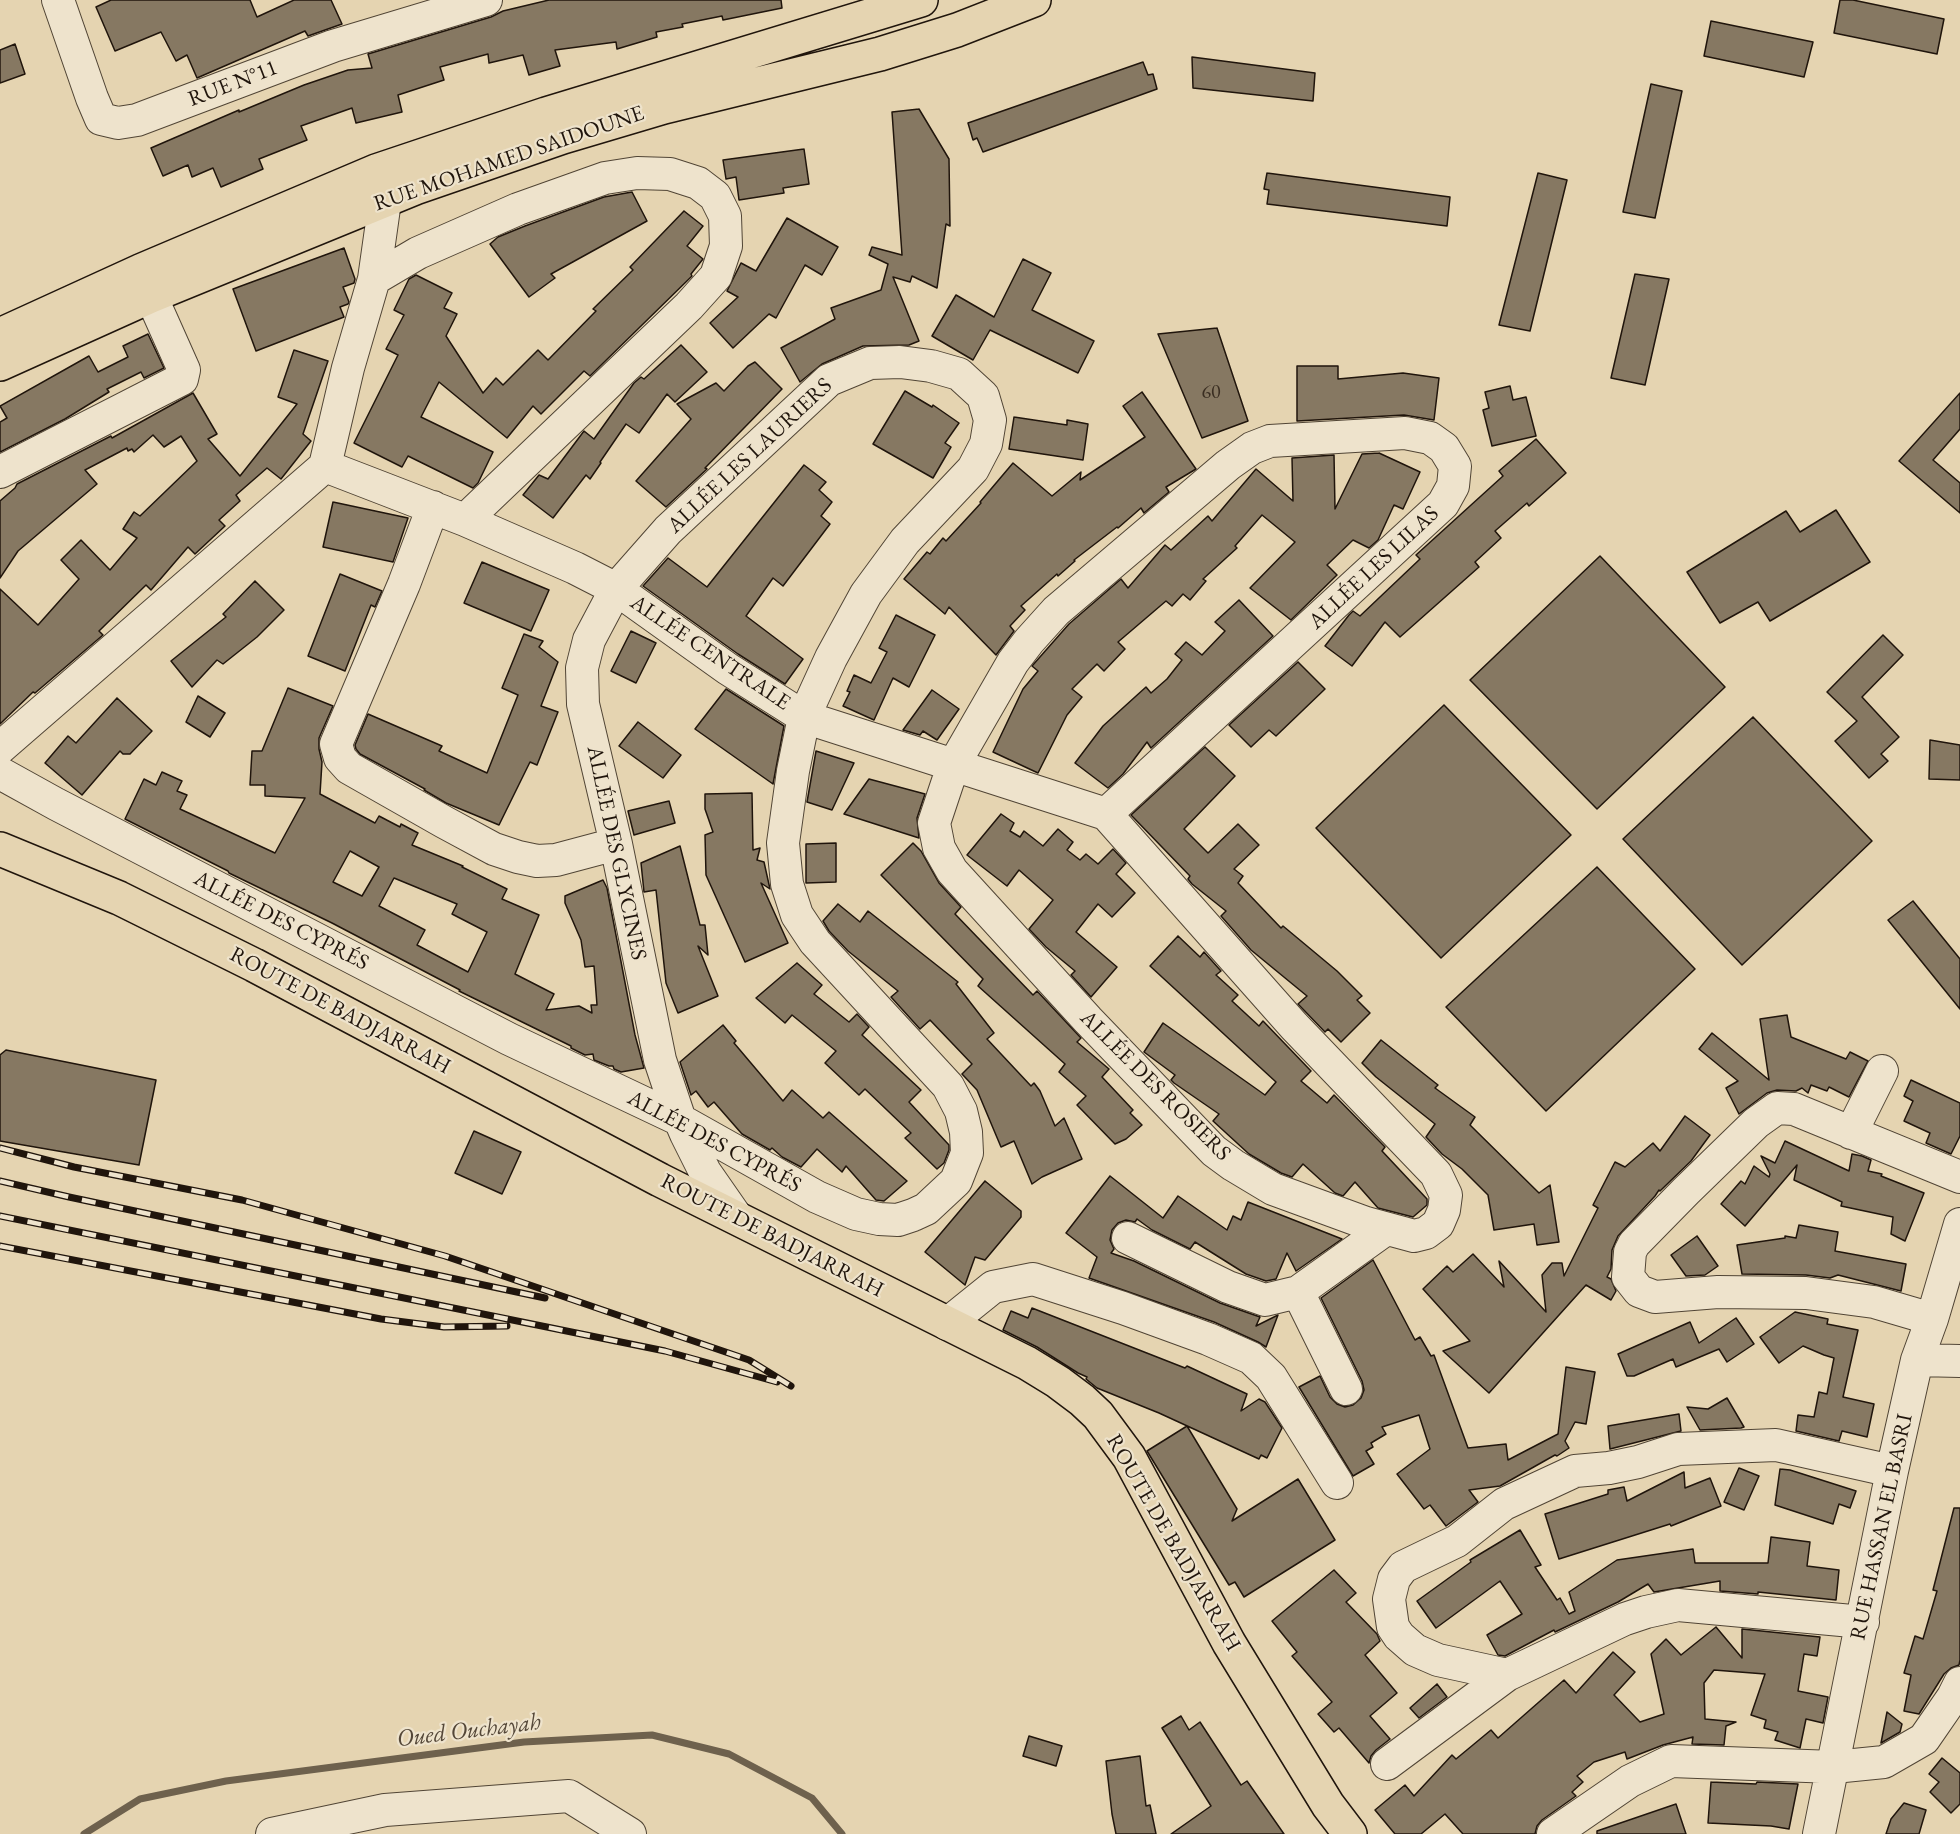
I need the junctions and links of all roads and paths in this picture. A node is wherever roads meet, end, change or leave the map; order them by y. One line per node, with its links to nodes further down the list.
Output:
1 (58, 0): 2 (street, RUE N°11)
2 (486, 0)
3 (921, 0): 5 (main road, RUE MOHAMED SAIDOUNE)
4 (1034, 0): 5 (main road, RUE MOHAMED SAIDOUNE)
5 (380, 186): 6 (street); 7 (main road, RUE MOHAMED SAIDOUNE); 8 (main road, RUE MOHAMED SAIDOUNE)
6 (374, 279): 10 (street); 13 (street)
7 (151, 296): 9 (main road, RUE MOHAMED SAIDOUNE); 11 (street)
8 (0, 335)
9 (0, 364)
10 (324, 466): 12 (street, ALLÉE CENTRALE); 16 (street)
11 (0, 472)
12 (433, 507): 13 (street, ALLÉE CENTRALE); 20 (street)
13 (465, 520): 14 (street, ALLÉE CENTRALE)
14 (616, 589): 15 (street, ALLÉE CENTRALE); 15 (street, ALLÉE LES LAURIERS); 20 (street, ALLÉE DES GLYCINES)
15 (804, 717): 17 (street, ALLÉE CENTRALE); 23 (street, ALLÉE DES CYPRÉS)
16 (0, 748)
17 (952, 766): 19 (street, ALLÉE CENTRALE); 19 (street, ALLÉE LES LILAS); 28 (street, ALLÉE DES ROSIERS)
18 (0, 772): 23 (street, ALLÉE DES CYPRÉS)
19 (1106, 814): 28 (street, ALLÉE DES ROSIERS)
20 (616, 844): 23 (street, ALLÉE DES GLYCINES)
21 (0, 849): 26 (main road, ROUTE DE BADJARRAH)
22 (1882, 1071): 24 (street)
23 (680, 1120): 26 (street, ALLÉE DES GLYCINES)
24 (1851, 1133): 25 (street); 31 (street)
25 (1960, 1177)
26 (737, 1218): 32 (main road, ROUTE DE BADJARRAH)
27 (1960, 1224): 31 (street, RUE HASSAN EL BASRI)
28 (1386, 1229): 30 (street)
29 (1128, 1238): 30 (street)
30 (1298, 1292): 35 (street)
31 (1932, 1319): 33 (street, RUE HASSAN EL BASRI)
32 (947, 1324): 37 (street); 45 (main road, ROUTE DE BADJARRAH)
33 (1917, 1360): 34 (street); 36 (street, RUE HASSAN EL BASRI)
34 (1960, 1361)
35 (1346, 1389)
36 (1892, 1471): 38 (street, RUE HASSAN EL BASRI); 39 (street)
37 (1337, 1483)
38 (1863, 1622): 39 (street); 42 (street, RUE HASSAN EL BASRI)
39 (1507, 1675): 41 (street)
40 (1960, 1683): 42 (street)
41 (1387, 1764)
42 (1834, 1767): 46 (street); 47 (street, RUE HASSAN EL BASRI)
43 (272, 1834): 44 (street)
44 (630, 1834)
45 (1350, 1834)
46 (1553, 1834)
47 (1819, 1834)

